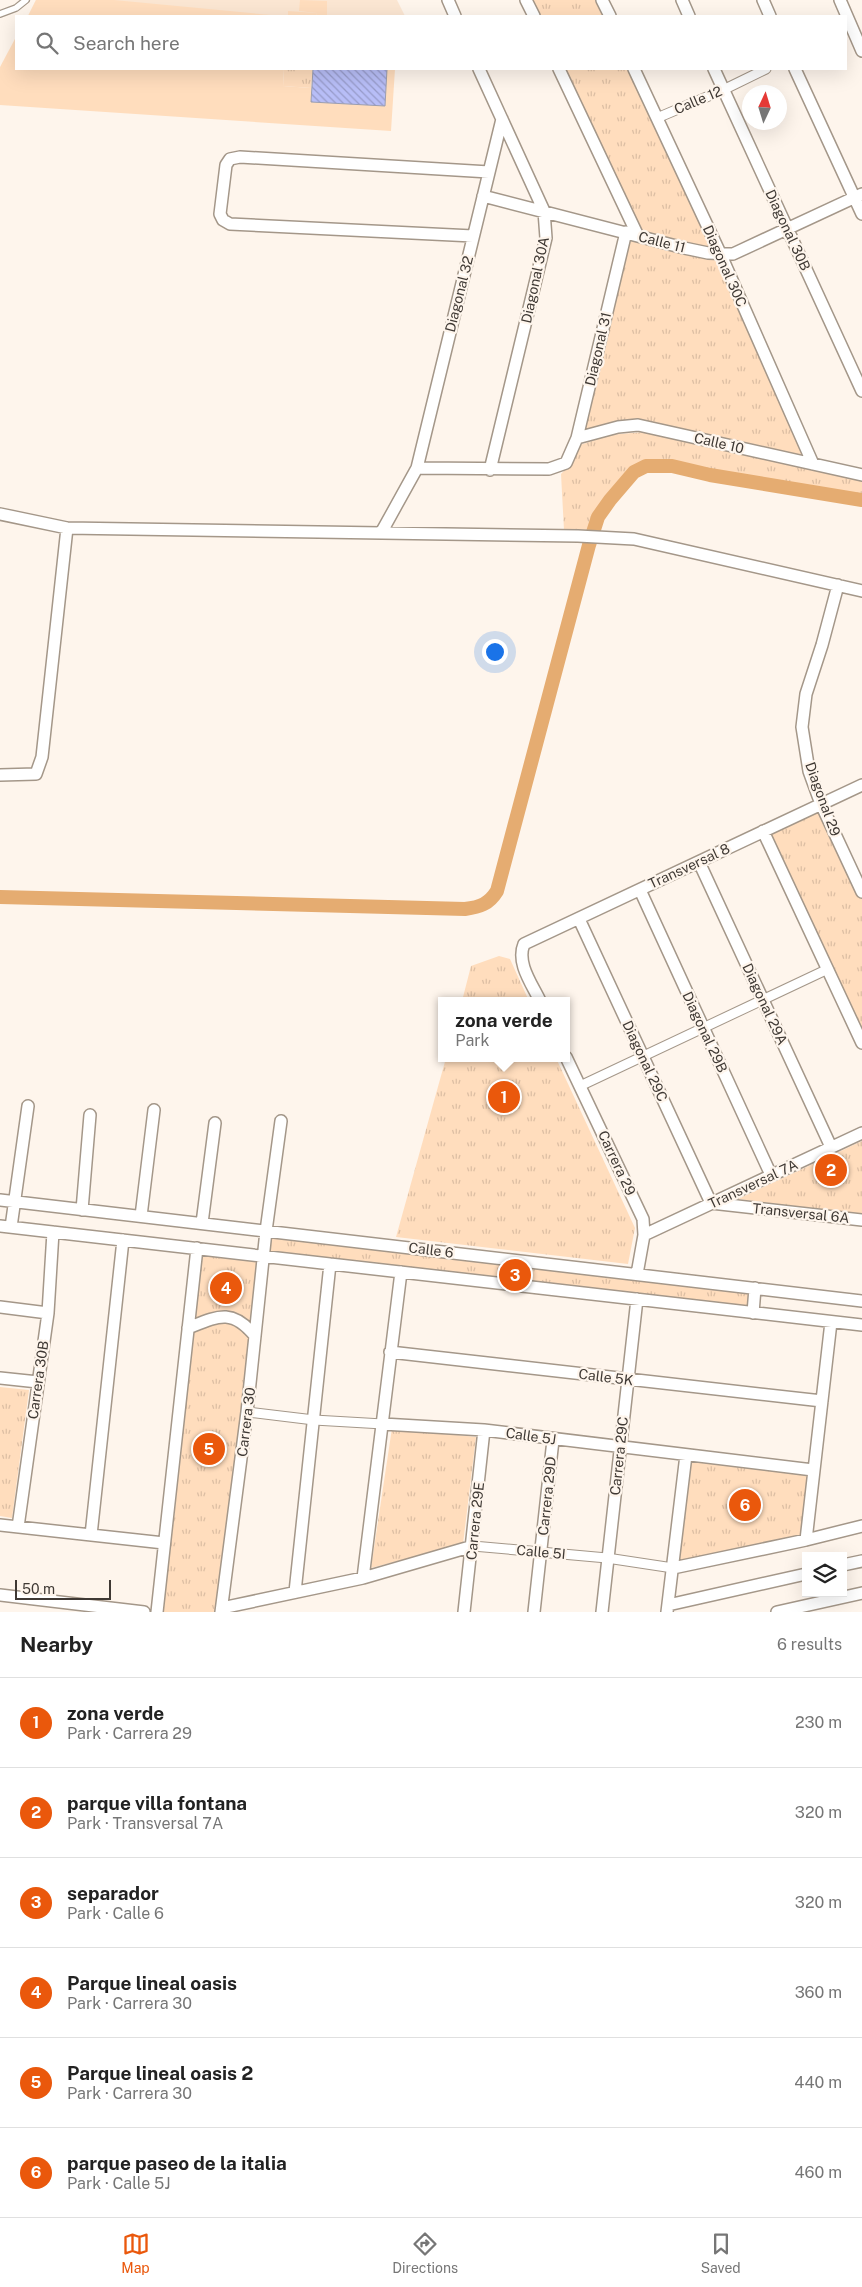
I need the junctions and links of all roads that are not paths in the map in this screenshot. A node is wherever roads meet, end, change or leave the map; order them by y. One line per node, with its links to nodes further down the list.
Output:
1 (26, 0): 8 (lane)
2 (448, 0): 9 (street)
3 (526, 0): 10 (street)
4 (602, 0): 11 (street)
5 (682, 0): 12 (street)
6 (763, 0): 13 (street)
7 (840, 0): 14 (street)
8 (0, 14)
9 (455, 15)
10 (534, 15)
11 (610, 15)
12 (689, 15)
13 (770, 15)
14 (845, 15)
15 (849, 29): 16 (street)
16 (862, 51)
17 (479, 70): 25 (street, Diagonal 30A)
18 (559, 70): 34 (street)
19 (634, 70): 24 (street, Diagonal 30C)
20 (714, 70): 23 (street, Diagonal 30B)
21 (764, 70): 23 (street, Calle 12)
22 (795, 70): 28 (street)
23 (724, 90): 24 (street, Calle 12); 31 (street, Diagonal 30B)
24 (657, 118): 35 (street, Diagonal 30C)
25 (502, 119): 26 (street, Diagonal 32); 29 (street, Diagonal 30A)
26 (489, 172): 27 (street, Diagonal 32); 33 (street)
27 (483, 196): 29 (street, Calle 11); 33 (street, Diagonal 32)
28 (858, 196): 30 (street); 31 (street, Calle 11)
29 (544, 211): 32 (street, Calle 11); 42 (street, Diagonal 30A)
30 (862, 214)
31 (788, 228): 35 (street, Calle 11); 37 (street, Diagonal 30B)
32 (626, 232): 34 (street, Calle 11); 39 (street, Diagonal 31)
33 (473, 236): 41 (street, Diagonal 32)
34 (638, 236): 35 (street, Calle 11)
35 (720, 253): 40 (street, Diagonal 30C)
36 (862, 361): 37 (street)
37 (851, 366): 38 (street, Diagonal 30B)
38 (862, 391)
39 (576, 438): 40 (street, Calle 10); 42 (street, Diagonal 31)
40 (813, 464): 43 (street, Calle 10)
41 (417, 468): 42 (street); 46 (street, Diagonal 32)
42 (490, 470)
43 (862, 475)
44 (0, 514): 45 (street)
45 (66, 528): 46 (street); 49 (street)
46 (381, 533): 47 (street)
47 (838, 585): 48 (street); 51 (street, Diagonal 29)
48 (862, 591)
49 (0, 775)
50 (862, 784): 51 (street, Transversal 8)
51 (821, 804): 52 (street, Transversal 8); 54 (street, Diagonal 29)
52 (763, 831): 53 (street, Transversal 8); 58 (street)
53 (699, 862): 55 (street, Transversal 8); 60 (street, Diagonal 29A)
54 (859, 877): 56 (street, Diagonal 29)
55 (640, 890): 57 (street, Transversal 8); 61 (street, Diagonal 29B)
56 (862, 892)
57 (579, 919): 59 (street, Transversal 8); 63 (street, Diagonal 29C)
58 (828, 969): 60 (street); 62 (street)
59 (538, 997)
60 (763, 1000): 61 (street); 72 (street, Diagonal 29A)
61 (703, 1028): 63 (street); 73 (street, Diagonal 29B)
62 (862, 1043)
63 (643, 1056): 65 (street); 76 (street, Diagonal 29C)
64 (568, 1062): 65 (street, Carrera 29)
65 (580, 1086): 84 (street, Carrera 29)
66 (28, 1106): 75 (street)
67 (154, 1110): 78 (street)
68 (90, 1115): 77 (street)
69 (281, 1121): 82 (street, Carrera 30)
70 (215, 1124): 80 (street)
71 (862, 1133): 72 (street, Transversal 7A)
72 (831, 1147): 73 (street, Transversal 7A)
73 (771, 1175): 76 (street, Transversal 7A)
74 (0, 1200): 75 (street, Calle 6)
75 (14, 1202): 77 (street, Calle 6); 81 (street)
76 (711, 1203): 79 (street, Transversal 6A); 84 (street, Transversal 7A)
77 (82, 1210): 78 (street, Calle 6)
78 (141, 1216): 80 (street, Calle 6)
79 (862, 1220)
80 (202, 1224): 82 (street, Calle 6)
81 (5, 1226): 83 (street, Calle 6)
82 (266, 1231): 87 (street, Carrera 30); 90 (street, Calle 6)
83 (53, 1232): 85 (street, Calle 6); 95 (street, Carrera 30B)
84 (644, 1235): 90 (street, Carrera 29)
85 (123, 1240): 86 (street, Calle 6); 117 (street)
86 (198, 1248): 87 (street, Calle 6); 99 (street)
87 (263, 1256): 88 (street, Calle 6); 100 (street, Carrera 30)
88 (330, 1264): 89 (street, Calle 6); 107 (street)
89 (400, 1272): 92 (street, Calle 6); 101 (street)
90 (637, 1274): 91 (street, Calle 6)
91 (755, 1288): 93 (street, Calle 6); 96 (street)
92 (637, 1300): 96 (street, Calle 6); 103 (street, Carrera 29C)
93 (862, 1301)
94 (0, 1307): 95 (street)
95 (48, 1313): 104 (street, Carrera 30B)
96 (753, 1313): 97 (street, Calle 6)
97 (831, 1322): 98 (street, Calle 6); 105 (street)
98 (862, 1325)
99 (188, 1328): 100 (street); 119 (street)
100 (255, 1336): 106 (street, Carrera 30)
101 (390, 1352): 103 (street, Calle 5K); 108 (street)
102 (0, 1378): 104 (street)
103 (627, 1380): 105 (street, Calle 5K); 111 (street, Carrera 29C)
104 (38, 1382): 116 (street, Carrera 30B)
105 (822, 1401): 113 (street)
106 (247, 1412): 107 (street, Calle 5J); 132 (street, Carrera 30)
107 (314, 1420): 108 (street, Calle 5J); 128 (street)
108 (383, 1424): 109 (street, Calle 5J); 127 (street)
109 (484, 1430): 110 (street, Calle 5J); 120 (street, Carrera 29E)
110 (553, 1440): 111 (street, Calle 5J); 121 (street, Carrera 29D)
111 (620, 1448): 112 (street, Calle 5J); 122 (street, Carrera 29C)
112 (686, 1455): 113 (street, Calle 5J); 125 (street)
113 (813, 1470): 118 (street)
114 (0, 1524): 116 (street)
115 (862, 1526): 118 (street, Calle 5I)
116 (18, 1527): 117 (street)
117 (91, 1535): 119 (street)
118 (806, 1540): 125 (street, Calle 5I)
119 (164, 1543): 134 (street)
120 (473, 1546): 121 (street, Calle 5I); 127 (street, Calle 5I); 135 (street, Carrera 29E)
121 (541, 1552): 122 (street, Calle 5I); 136 (street, Carrera 29D)
122 (608, 1558): 125 (street, Calle 5I); 137 (street, Carrera 29C)
123 (862, 1561): 124 (street)
124 (847, 1565)
125 (673, 1568): 131 (street)
126 (802, 1575): 131 (street)
127 (363, 1578): 128 (street, Calle 5I)
128 (295, 1592): 132 (street, Calle 5I)
129 (862, 1593): 138 (street)
130 (0, 1595): 133 (street)
131 (668, 1609)
132 (222, 1610)
133 (144, 1612)
134 (157, 1612)
135 (464, 1612)
136 (534, 1612)
137 (602, 1612)
138 (777, 1612)

